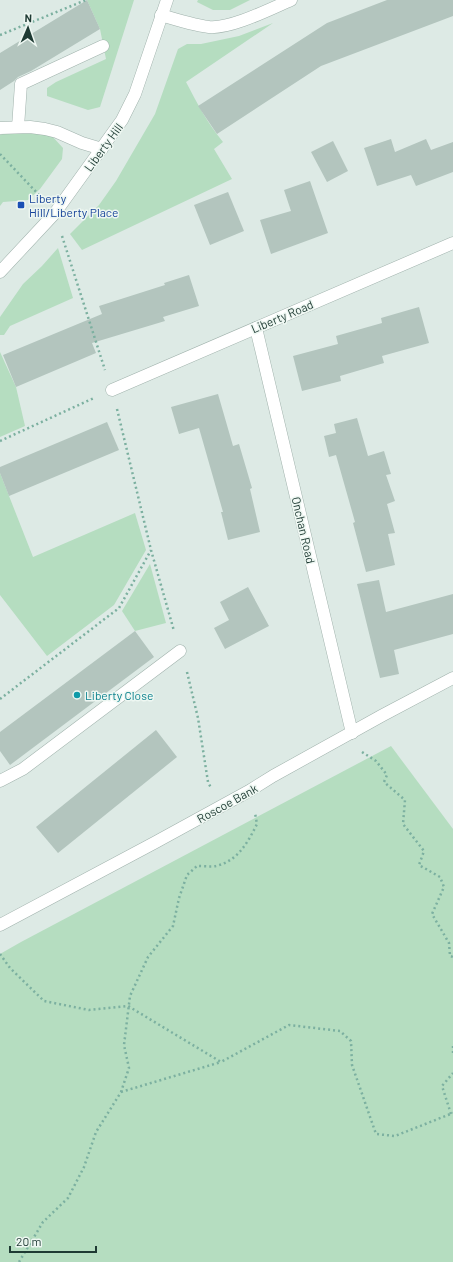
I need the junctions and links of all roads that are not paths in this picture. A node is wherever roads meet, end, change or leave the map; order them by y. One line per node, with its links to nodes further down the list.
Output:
1 (167, 0): 3 (street, Liberty Hill)
2 (291, 0): 3 (street)
3 (161, 15): 7 (street, Liberty Hill)
4 (103, 46): 5 (street)
5 (18, 127): 6 (street); 7 (street)
6 (0, 128)
7 (102, 149): 9 (street, Liberty Hill)
8 (453, 242): 10 (street, Liberty Road)
9 (0, 272)
10 (256, 328): 11 (street, Liberty Road); 14 (street, Onchan Road)
11 (112, 390)
12 (180, 650): 15 (street)
13 (453, 678): 14 (street, Roscoe Bank)
14 (352, 733): 16 (street, Roscoe Bank)
15 (0, 781)
16 (0, 925)

